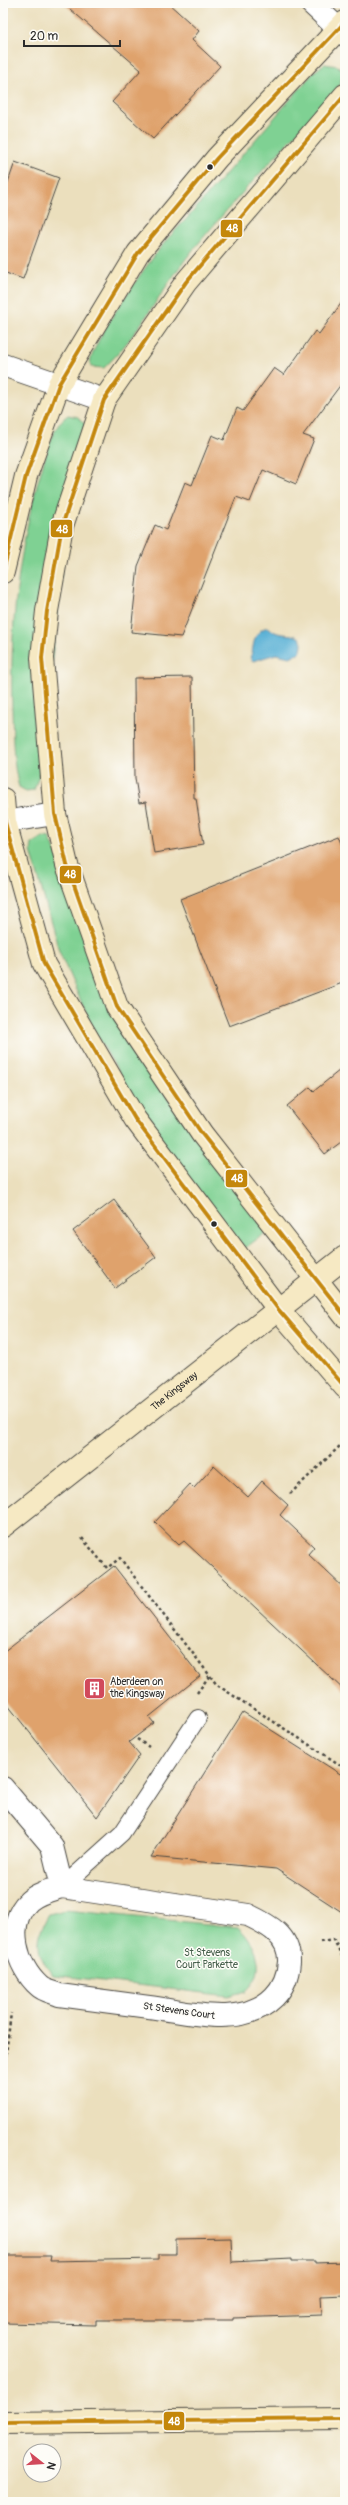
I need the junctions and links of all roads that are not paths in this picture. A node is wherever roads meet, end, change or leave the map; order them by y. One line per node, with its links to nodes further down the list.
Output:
1 (311, 3): 2 (street)
2 (343, 29): 5 (street)
3 (345, 95): 6 (street)
4 (3, 365): 5 (street)
5 (58, 384): 6 (street); 7 (street)
6 (104, 400): 9 (street)
7 (3, 572)
8 (3, 799): 10 (street)
9 (55, 814): 10 (street); 12 (street)
10 (4, 822): 13 (street)
11 (345, 1257): 12 (street, The Kingsway)
12 (316, 1279): 13 (street, The Kingsway); 14 (street)
13 (278, 1309): 15 (street); 16 (street, The Kingsway)
14 (345, 1316)
15 (345, 1387)
16 (3, 1526)
17 (198, 1718): 19 (lane)
18 (3, 1788): 19 (street)
19 (62, 1887): 19 (street, St Stevens Court)
20 (345, 2419): 21 (street)
21 (3, 2423)

